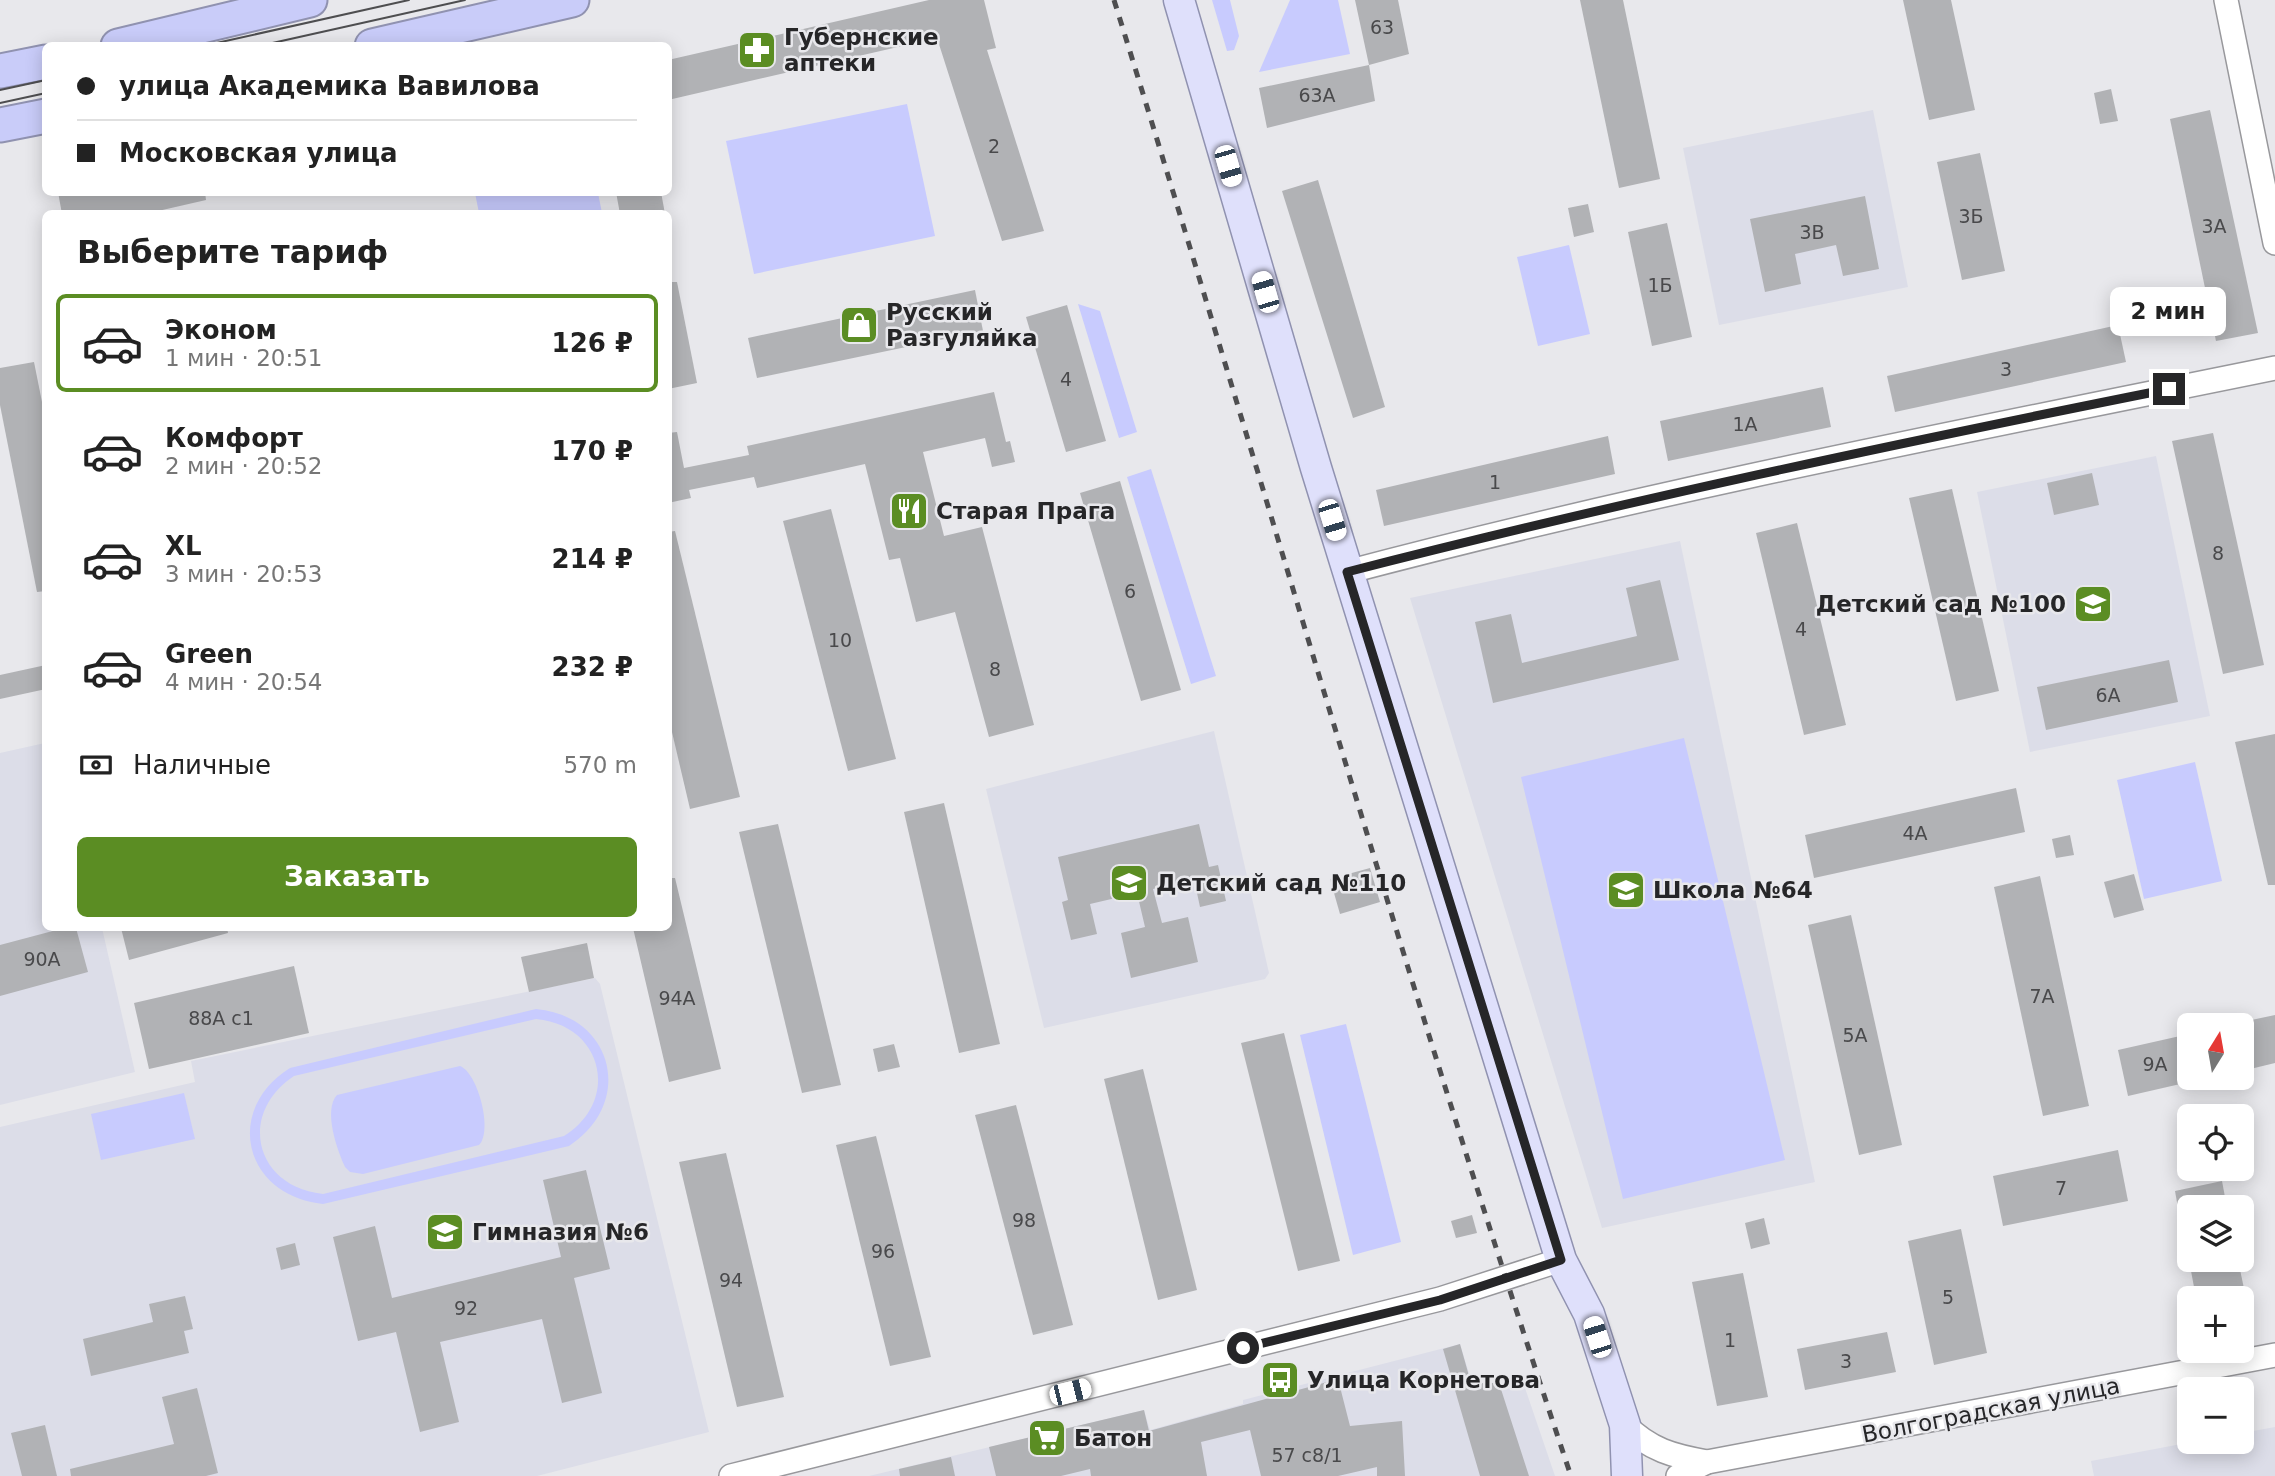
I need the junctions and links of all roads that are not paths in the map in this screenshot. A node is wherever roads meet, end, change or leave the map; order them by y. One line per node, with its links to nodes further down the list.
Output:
1 (310, 0): 5 (highway)
2 (572, 0): 6 (highway)
3 (1179, 0): 13 (main road)
4 (2225, 0): 11 (street)
5 (135, 42)
6 (389, 42)
7 (42, 63): 8 (highway)
8 (0, 71)
9 (42, 117): 10 (highway)
10 (0, 125)
11 (2275, 243)
12 (2275, 368): 13 (street)
13 (1347, 572): 14 (main road)
14 (1561, 1260): 16 (main road); 18 (street)
15 (2275, 1355): 17 (street, Волгоградская улица)
16 (1625, 1425): 17 (street); 19 (main road)
17 (1707, 1462): 20 (street)
18 (731, 1476)
19 (1627, 1476)
20 (1678, 1476)

